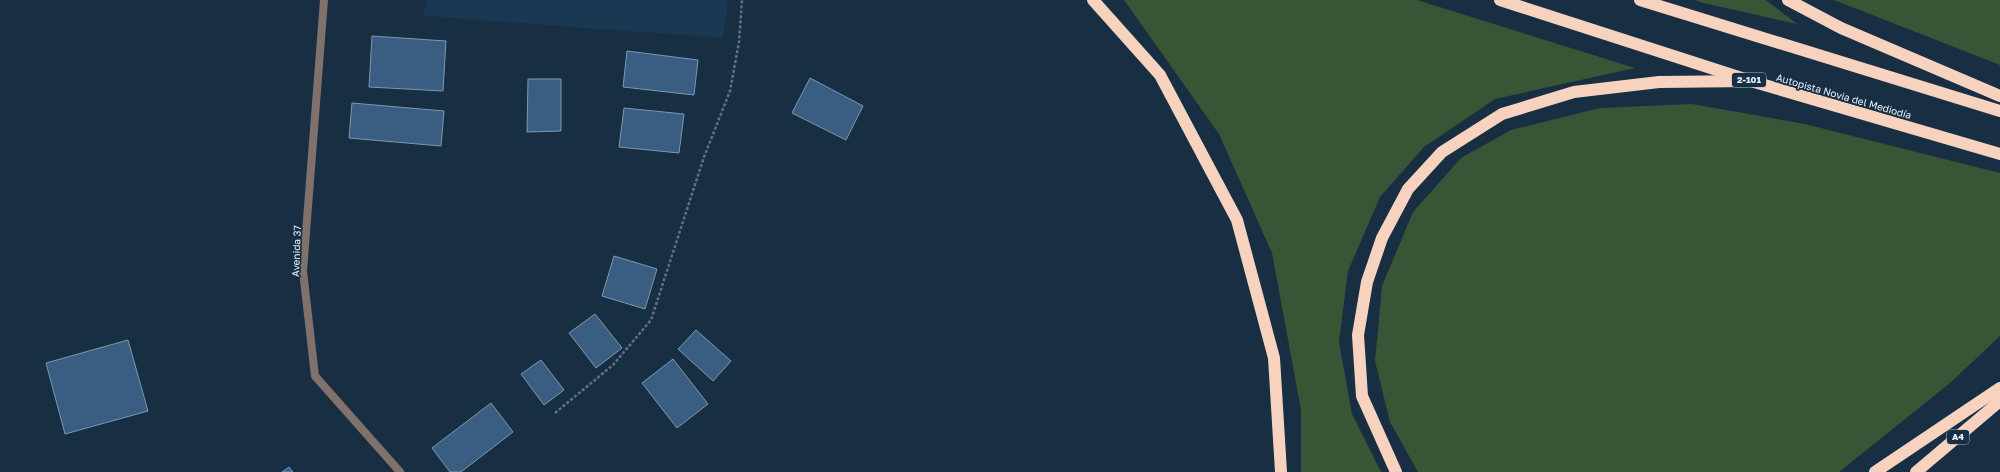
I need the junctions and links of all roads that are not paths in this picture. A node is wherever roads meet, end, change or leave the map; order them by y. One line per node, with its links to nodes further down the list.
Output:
1 (324, 0): 12 (street, Avenida 37)
2 (1093, 0): 13 (highway)
3 (1500, 0): 6 (highway, Autopista Novia del Mediodía / 2-101)
4 (1640, 0): 8 (highway)
5 (1788, 0): 7 (highway)
6 (1751, 80): 9 (highway, Autopista Novia del Mediodía / 2-101); 14 (highway)
7 (2000, 96)
8 (2000, 111)
9 (2000, 154)
10 (2000, 388): 15 (highway)
11 (2000, 401): 16 (highway, A4)
12 (400, 472)
13 (1281, 472)
14 (1396, 472)
15 (1875, 472)
16 (1916, 472)

